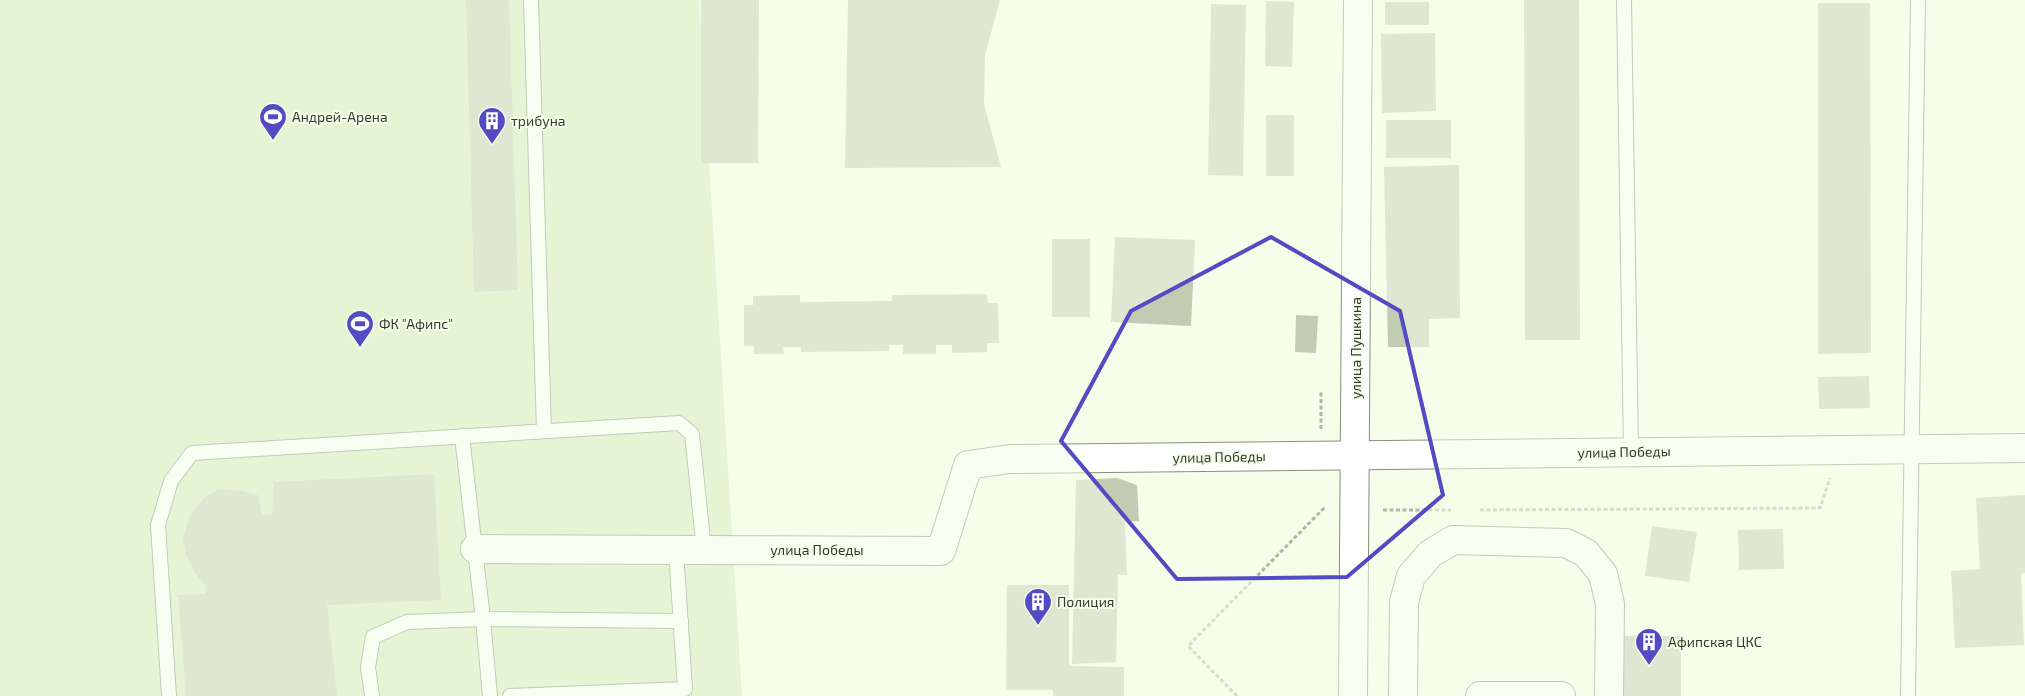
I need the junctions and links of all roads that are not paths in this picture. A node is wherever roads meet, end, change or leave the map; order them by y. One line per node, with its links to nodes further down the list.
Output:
1 (531, 0): 5 (lane)
2 (1358, 0): 10 (street, улица Пушкина)
3 (1624, 0): 9 (lane)
4 (1918, 0): 7 (lane)
5 (544, 431): 6 (lane); 13 (lane)
6 (462, 436): 11 (lane); 16 (lane)
7 (1910, 448): 8 (street, улица Победы); 9 (street, улица Победы); 25 (lane)
8 (2025, 448)
9 (1631, 452): 10 (street, улица Победы)
10 (1355, 455): 13 (street, улица Победы); 20 (street, улица Пушкина)
11 (475, 549): 12 (street, улица Победы); 14 (lane)
12 (676, 550): 13 (street, улица Победы); 15 (lane)
13 (704, 550)
14 (483, 619): 15 (lane); 17 (lane); 18 (lane)
15 (681, 621): 19 (lane)
16 (169, 696)
17 (372, 696)
18 (490, 696)
19 (510, 696)
20 (1353, 696)
21 (1403, 696): 24 (street)
22 (1480, 696): 23 (street)
23 (1561, 696)
24 (1609, 696)
25 (1908, 696)

